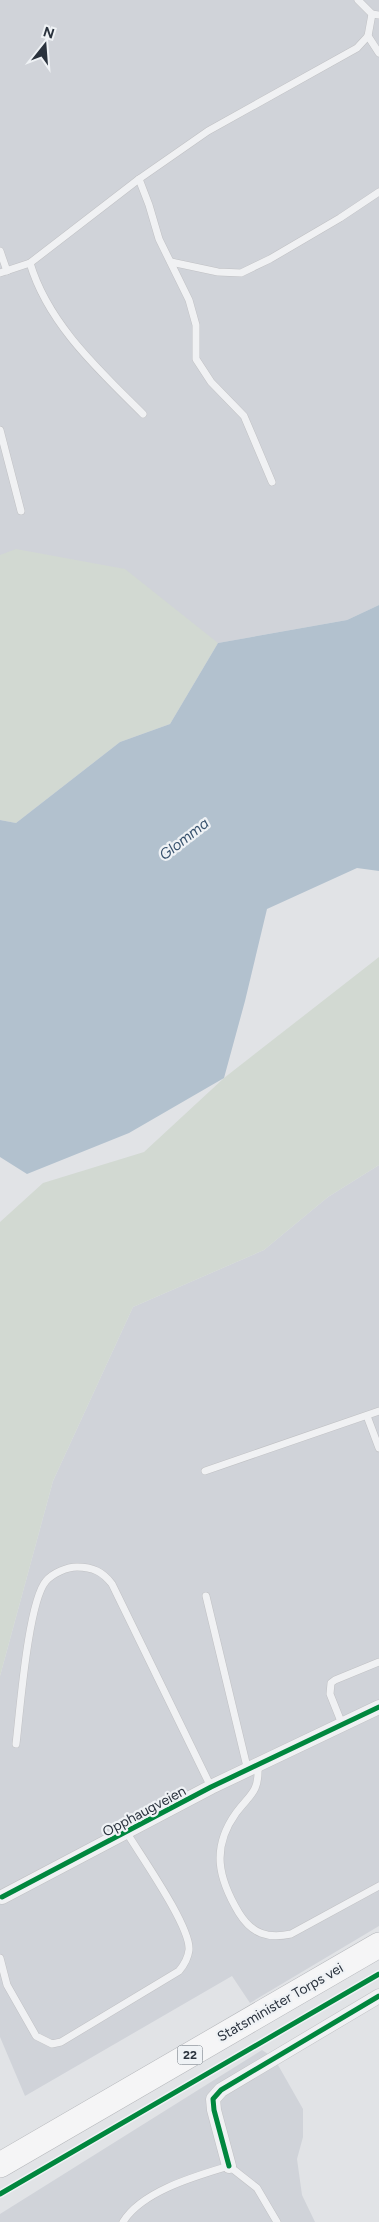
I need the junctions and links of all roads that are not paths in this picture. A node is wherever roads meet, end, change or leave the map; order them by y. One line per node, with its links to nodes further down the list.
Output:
1 (358, 0): 2 (lane)
2 (376, 14): 3 (lane)
3 (368, 36): 4 (lane); 5 (lane)
4 (379, 53)
5 (138, 179): 8 (lane); 9 (lane)
6 (379, 192): 8 (lane)
7 (0, 251): 10 (lane)
8 (171, 262): 13 (lane)
9 (30, 263): 10 (lane); 11 (lane)
10 (3, 272)
11 (143, 414)
12 (0, 430): 14 (lane)
13 (272, 482)
14 (21, 510)
15 (379, 1411): 16 (lane)
16 (367, 1416): 17 (lane); 18 (lane)
17 (379, 1448)
18 (205, 1471)
19 (206, 1596): 24 (lane)
20 (379, 1662): 22 (lane)
21 (379, 1707): 22 (street, Opphaugveien)
22 (342, 1724): 24 (street, Opphaugveien)
23 (16, 1744): 25 (lane)
24 (253, 1769): 25 (street, Opphaugveien); 27 (lane)
25 (211, 1787): 26 (street, Opphaugveien)
26 (128, 1833): 28 (street, Opphaugveien); 30 (lane)
27 (379, 1886)
28 (1, 1900)
29 (379, 1945): 32 (highway, Statsminister Torps vei / 22)
30 (0, 1958)
31 (379, 1996): 33 (street)
32 (0, 2165)
33 (229, 2166): 34 (lane); 35 (lane)
34 (123, 2222)
35 (277, 2222)

